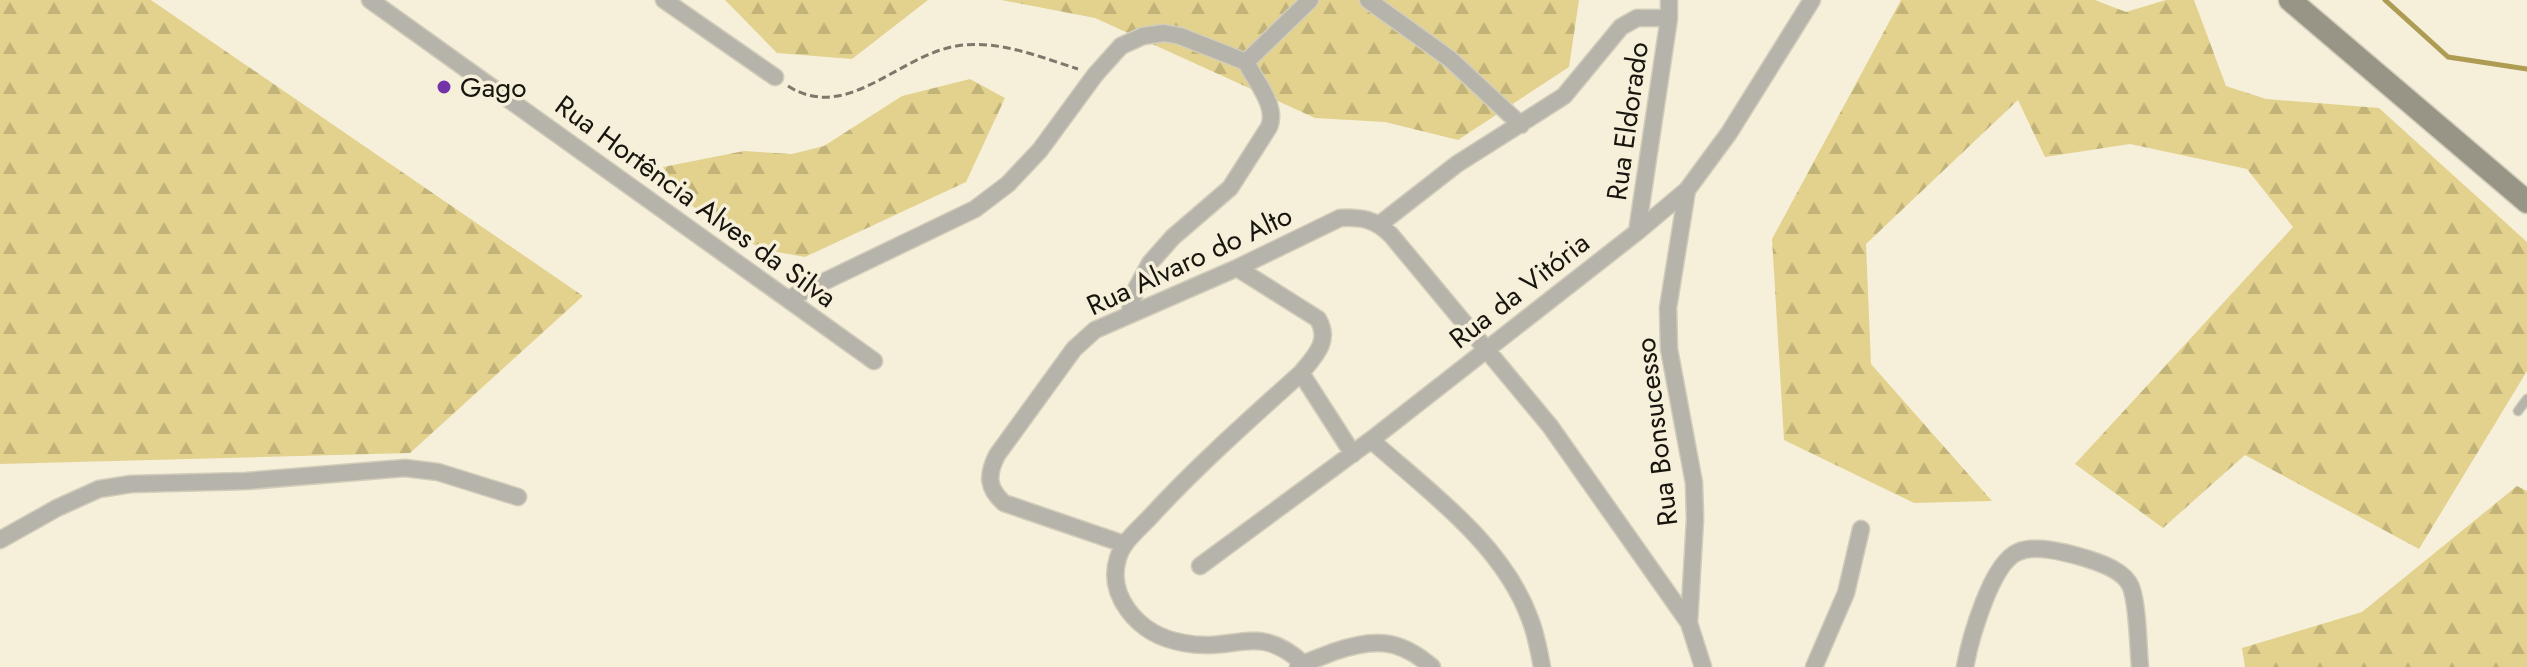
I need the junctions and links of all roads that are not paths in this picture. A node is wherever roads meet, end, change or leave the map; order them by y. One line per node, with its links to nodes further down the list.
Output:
1 (370, 0): 17 (street, Rua Hortência Alves da Silva)
2 (664, 0): 10 (street)
3 (1310, 0): 9 (street)
4 (1368, 0): 11 (street)
5 (1669, 0): 8 (street, Rua Eldorado)
6 (1812, 0): 12 (street, Rua da Vitória)
7 (2290, 0): 13 (street)
8 (1669, 18): 11 (street); 15 (street, Rua Eldorado)
9 (1246, 62): 17 (street); 18 (street)
10 (775, 77)
11 (1521, 125): 14 (street)
12 (1687, 190): 15 (street, Rua da Vitória); 31 (street, Rua Bonsucesso)
13 (2527, 202)
14 (1380, 224): 16 (street, Rua Alvaro do Alto); 19 (street)
15 (1637, 232): 19 (street, Rua da Vitória)
16 (1237, 268): 18 (street, Rua Alvaro do Alto); 21 (street)
17 (788, 299): 20 (street, Rua Hortência Alves da Silva)
18 (1129, 314): 29 (street, Rua Alvaro do Alto)
19 (1487, 349): 24 (street, Rua da Vitória); 31 (street)
20 (874, 361)
21 (1301, 373): 25 (street); 29 (street)
22 (2527, 399): 23 (lane)
23 (2518, 411)
24 (1371, 440): 25 (street, Rua da Vitória); 34 (street)
25 (1353, 454): 30 (street, Rua da Vitória)
26 (518, 497): 28 (street)
27 (1861, 529): 36 (street)
28 (0, 540)
29 (1124, 544): 32 (street)
30 (1200, 566)
31 (1689, 623): 35 (street, Rua Bonsucesso)
32 (1301, 665): 33 (street)
33 (1432, 667)
34 (1542, 667)
35 (1703, 667)
36 (1814, 667)
37 (1965, 667): 38 (street)
38 (2140, 667)

